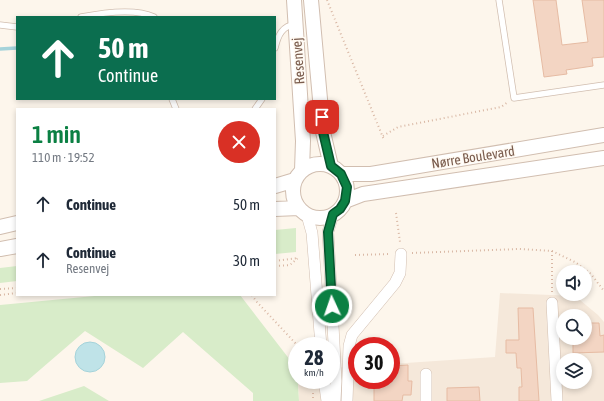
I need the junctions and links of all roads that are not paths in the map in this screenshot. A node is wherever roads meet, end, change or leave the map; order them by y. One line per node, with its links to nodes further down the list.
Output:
1 (294, 0): 6 (street, Resenvej)
2 (311, 0): 13 (street, Resenvej)
3 (499, 0): 10 (lane)
4 (86, 16): 5 (lane)
5 (150, 16)
6 (296, 24): 9 (lane); 14 (street, Resenvej)
7 (0, 25): 8 (lane)
8 (16, 27)
9 (276, 45)
10 (604, 85)
11 (604, 135): 13 (street, Nørre Boulevard)
12 (604, 158): 16 (street, Nørre Boulevard)
13 (336, 170): 14 (street); 16 (street)
14 (298, 175): 15 (street); 18 (street)
15 (276, 186)
16 (345, 201): 19 (street)
17 (276, 209): 18 (street)
18 (303, 211): 19 (street); 26 (street)
19 (333, 214): 30 (street)
20 (16, 223): 21 (street)
21 (0, 227)
22 (16, 246): 23 (street)
23 (0, 249)
24 (402, 254): 31 (street)
25 (552, 303): 33 (street)
26 (320, 337)
27 (426, 374): 32 (street)
28 (325, 389): 29 (street)
29 (327, 401)
30 (335, 401)
31 (347, 401)
32 (426, 401)
33 (557, 401)

